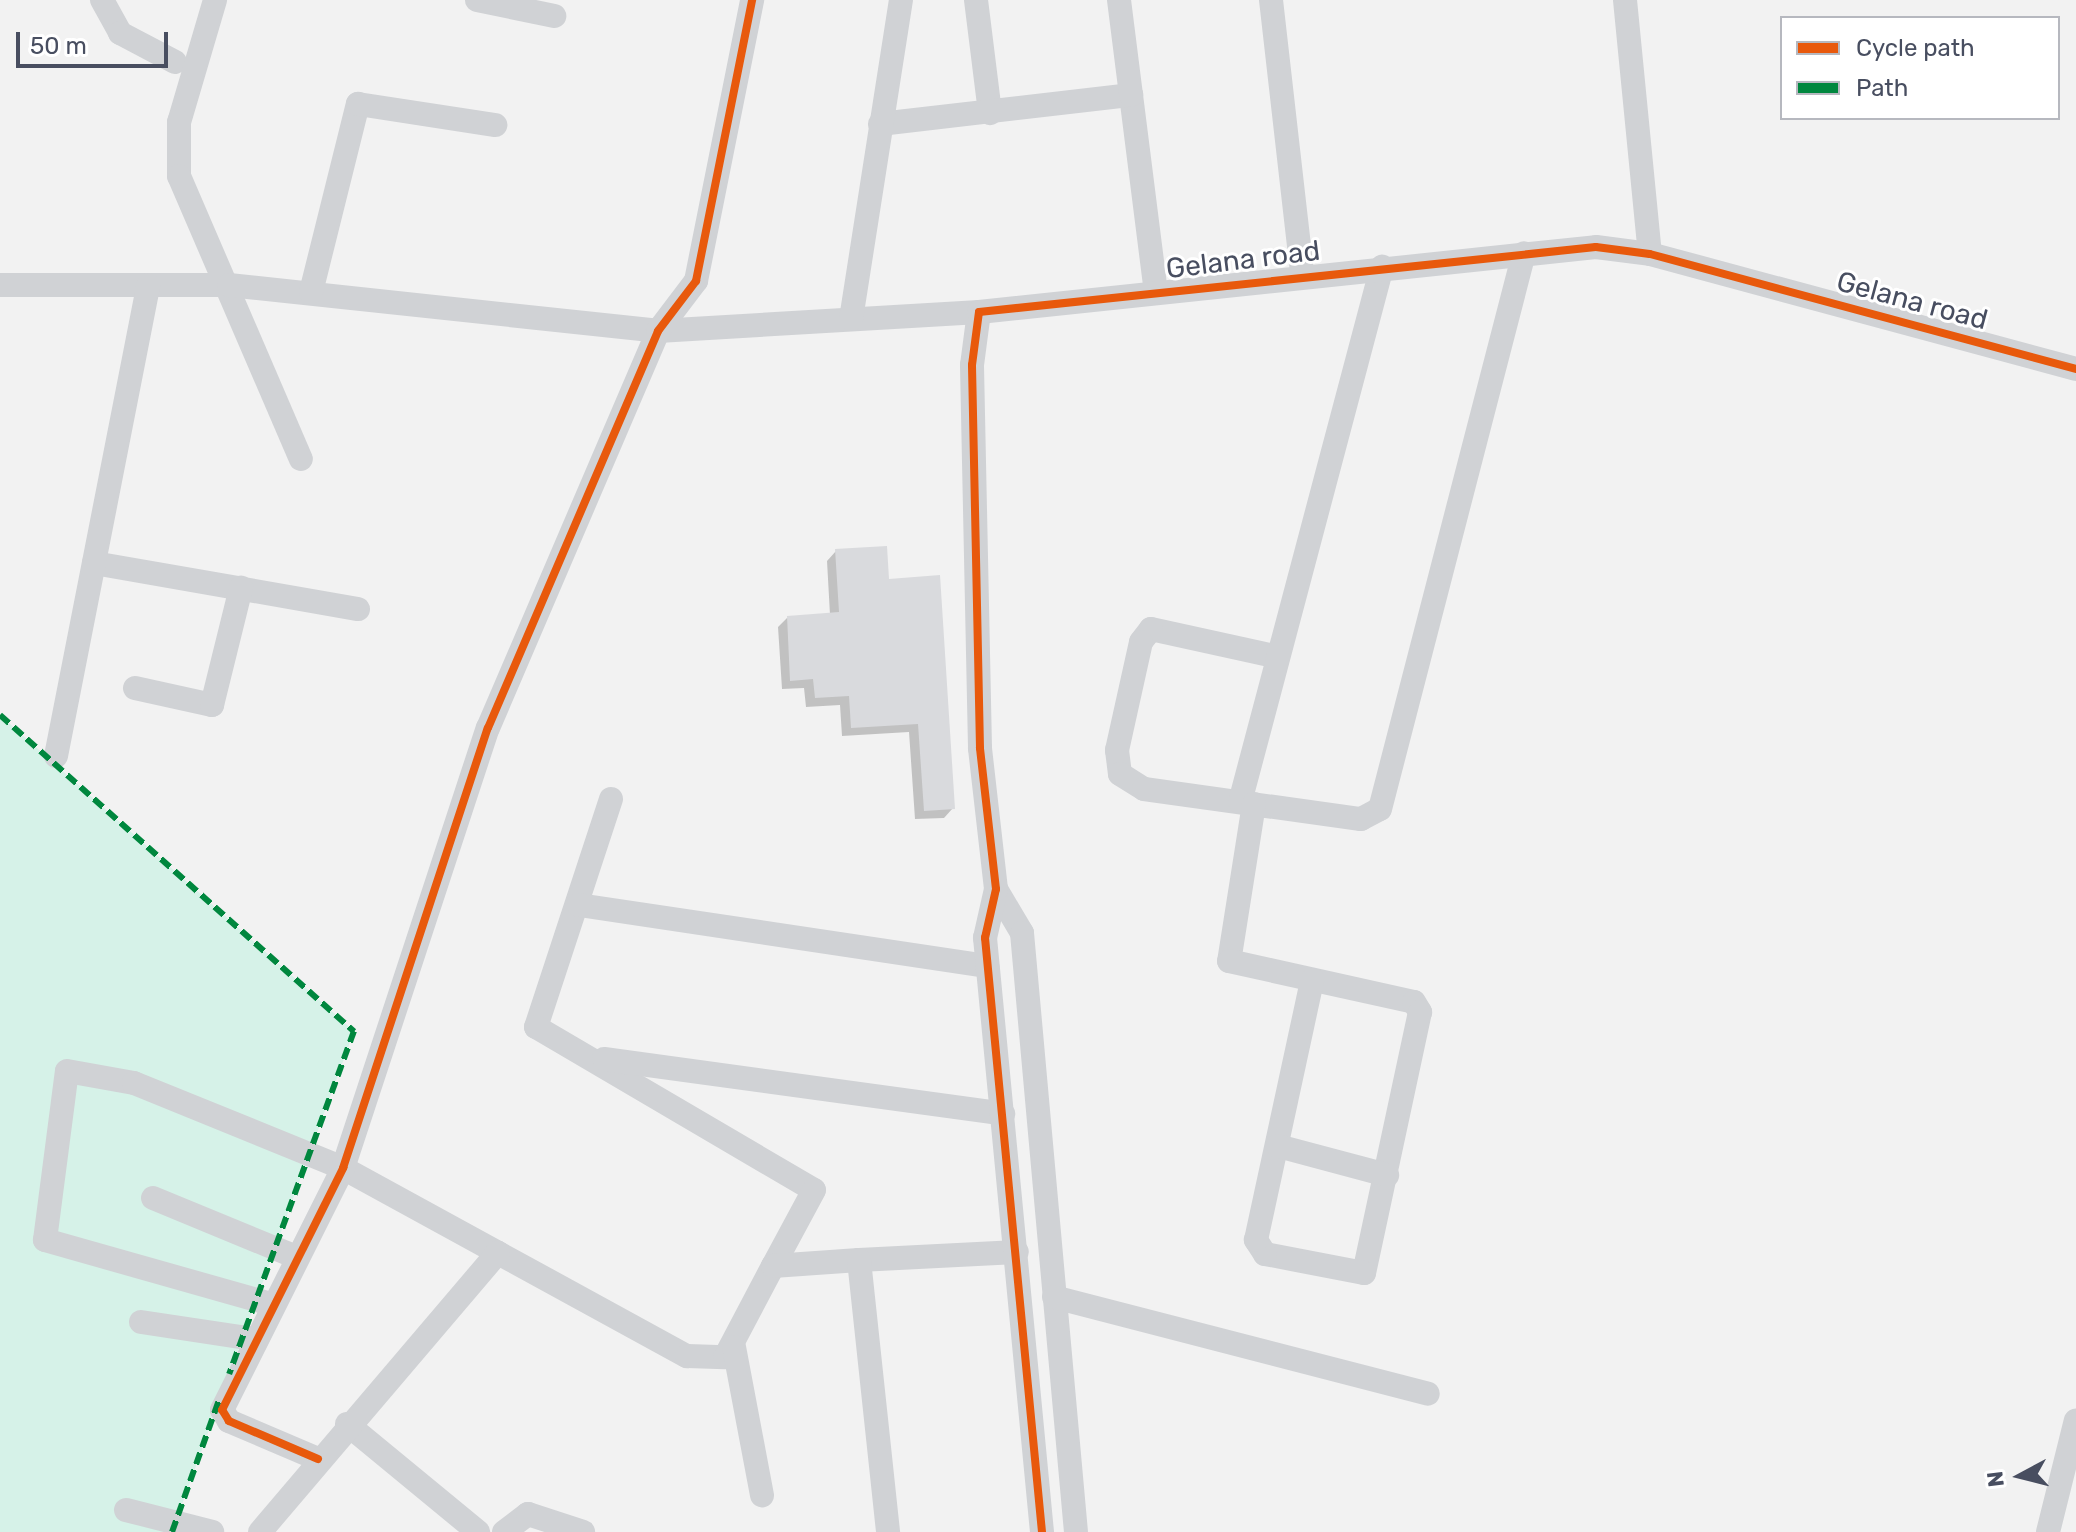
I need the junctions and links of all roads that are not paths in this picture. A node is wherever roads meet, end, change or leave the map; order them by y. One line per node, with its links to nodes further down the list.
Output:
1 (102, 0): 11 (street)
2 (215, 0): 22 (street)
3 (477, 0): 10 (street)
4 (752, 0): 27 (street)
5 (901, 0): 14 (street)
6 (976, 0): 13 (street)
7 (1119, 0): 12 (street)
8 (1271, 0): 19 (street)
9 (1625, 0): 17 (street)
10 (554, 16)
11 (175, 62)
12 (1131, 95): 13 (street); 24 (street)
13 (990, 113): 14 (street)
14 (880, 124): 26 (street)
15 (495, 125): 23 (street)
16 (1524, 253): 17 (street, Gelana road); 18 (street, Gelana road); 37 (street)
17 (1650, 254): 28 (street, Gelana road)
18 (1382, 267): 19 (street, Gelana road); 33 (street)
19 (1302, 274): 24 (street, Gelana road)
20 (0, 285): 21 (street, Gelana road)
21 (148, 285): 22 (street, Gelana road); 30 (street)
22 (229, 285): 23 (street, Gelana road); 29 (street)
23 (311, 292): 27 (street, Gelana road)
24 (1156, 292): 25 (street, Gelana road)
25 (979, 312): 26 (street, Gelana road); 38 (street)
26 (851, 319): 27 (street, Gelana road)
27 (658, 331): 45 (street)
28 (2076, 369)
29 (301, 459)
30 (94, 563): 31 (street); 35 (street)
31 (241, 588): 32 (street); 34 (street)
32 (358, 609)
33 (1274, 656): 37 (street); 37 (street)
34 (135, 688)
35 (56, 756)
36 (611, 799): 39 (street)
37 (1247, 803): 41 (street)
38 (996, 889): 40 (street); 53 (street)
39 (579, 905): 40 (street); 42 (street)
40 (987, 966): 43 (street)
41 (1312, 980): 44 (street); 46 (street)
42 (594, 1058): 43 (street); 52 (street)
43 (1003, 1114): 49 (street)
44 (1278, 1146): 46 (street); 46 (street)
45 (343, 1168): 48 (street); 50 (street); 54 (street)
46 (1387, 1175)
47 (153, 1198): 50 (street)
48 (498, 1252): 57 (street); 60 (street)
49 (1017, 1252): 51 (street); 70 (street)
50 (294, 1256): 54 (street)
51 (859, 1260): 52 (street); 69 (street)
52 (773, 1266): 57 (street)
53 (1054, 1297): 58 (street); 71 (street)
54 (271, 1304): 56 (street)
55 (141, 1322): 56 (street)
56 (253, 1339): 61 (street)
57 (734, 1347): 62 (street)
58 (1428, 1394)
59 (2076, 1420): 72 (street)
60 (347, 1424): 61 (street); 66 (street)
61 (318, 1459): 64 (street)
62 (762, 1495)
63 (126, 1510): 65 (street)
64 (270, 1528)
65 (212, 1532)
66 (478, 1532)
67 (504, 1532): 68 (street)
68 (583, 1532)
69 (888, 1532)
70 (1042, 1532)
71 (1076, 1532)
72 (2048, 1532)

